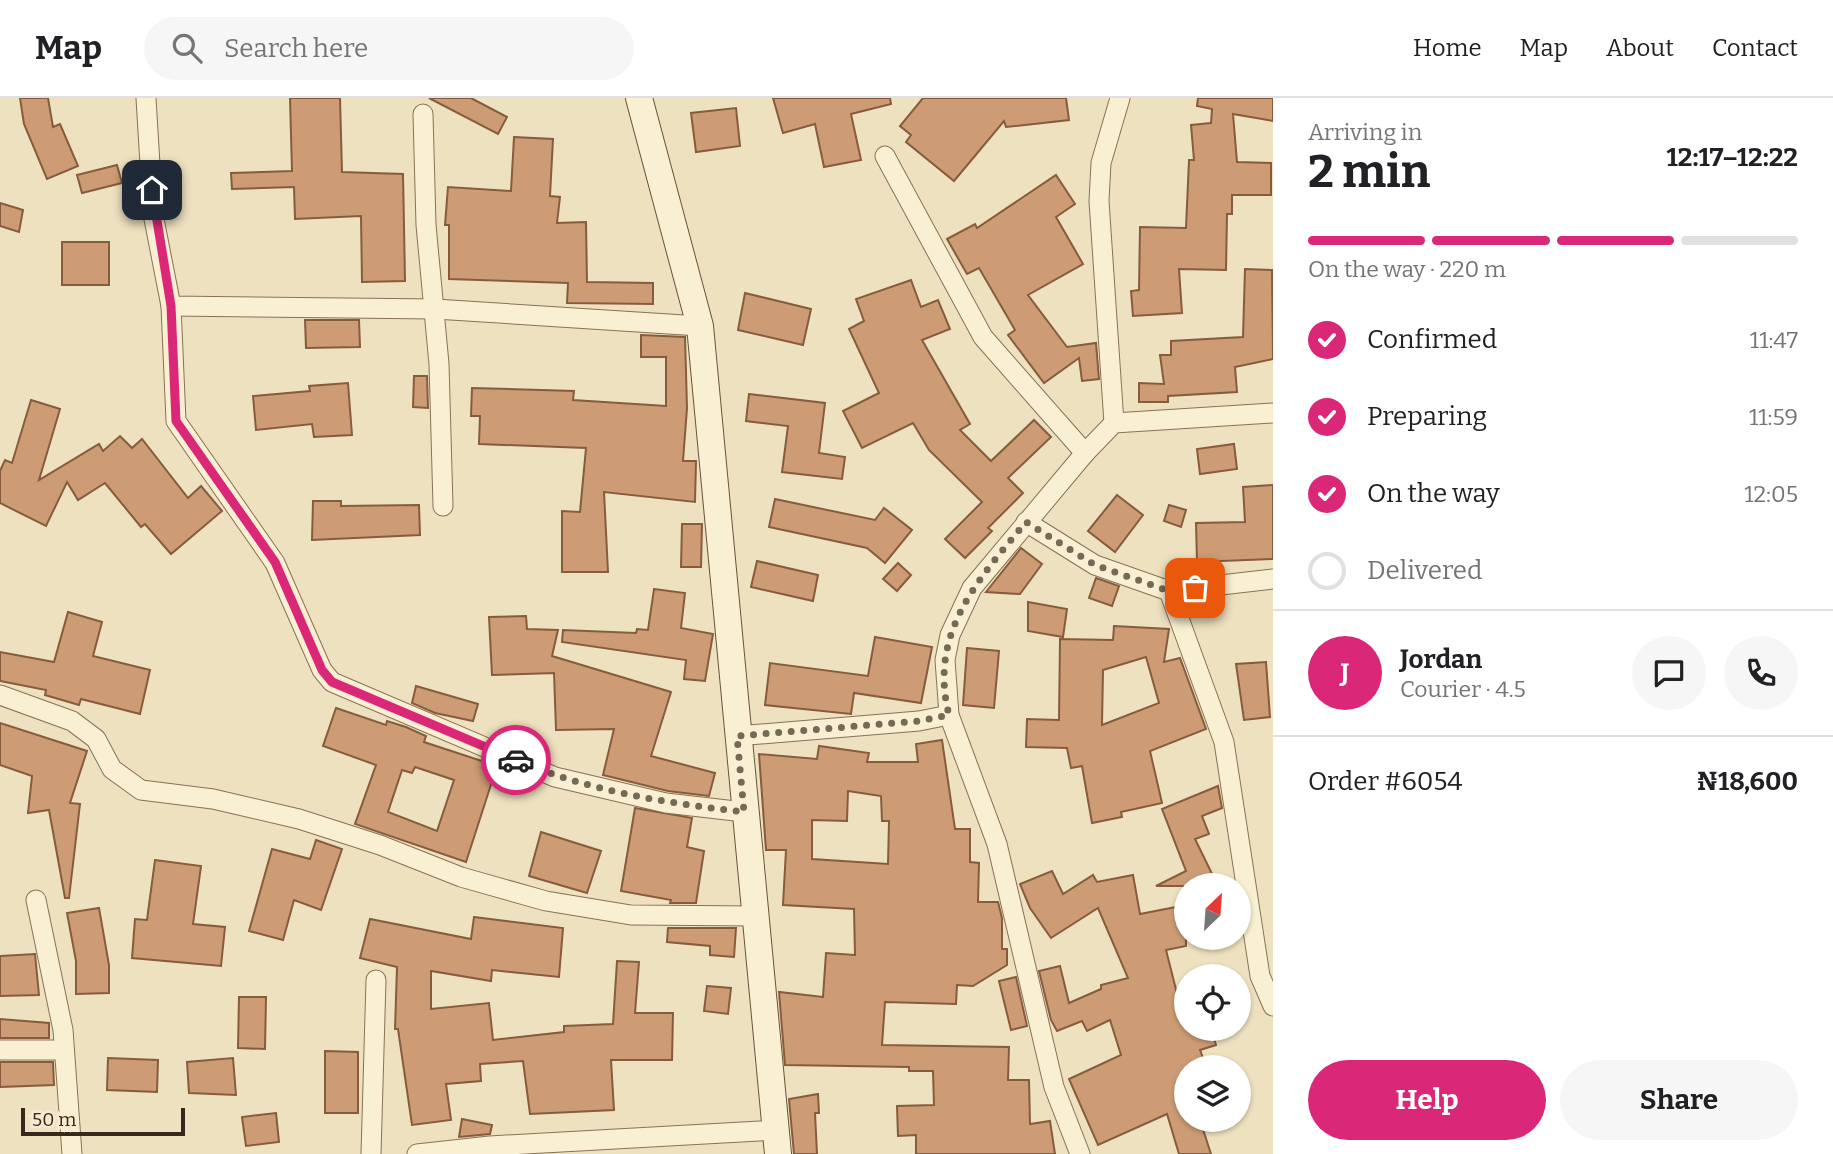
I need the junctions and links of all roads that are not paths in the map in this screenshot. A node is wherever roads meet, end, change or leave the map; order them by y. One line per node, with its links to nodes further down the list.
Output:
1 (146, 98): 6 (street)
2 (639, 98): 8 (street)
3 (1120, 98): 10 (street)
4 (423, 114): 7 (street)
5 (885, 156): 11 (street)
6 (171, 306): 7 (street); 19 (street)
7 (435, 309): 8 (street); 12 (street)
8 (700, 326): 18 (street)
9 (1273, 413): 10 (street)
10 (1114, 422): 11 (street)
11 (1085, 453): 13 (street)
12 (443, 506)
13 (1026, 522): 15 (street); 17 (street)
14 (1273, 579): 15 (street)
15 (1169, 591): 23 (street)
16 (0, 695): 21 (street)
17 (949, 715): 18 (street); 31 (street)
18 (737, 736): 19 (street)
19 (744, 812): 21 (street)
20 (36, 900): 24 (street)
21 (757, 916): 26 (street)
22 (376, 980): 29 (street)
23 (1273, 1006)
24 (64, 1050): 25 (street); 28 (street)
25 (0, 1051)
26 (777, 1142): 27 (street)
27 (491, 1150): 30 (street)
28 (72, 1154)
29 (371, 1154)
30 (417, 1154)
31 (1080, 1154)

